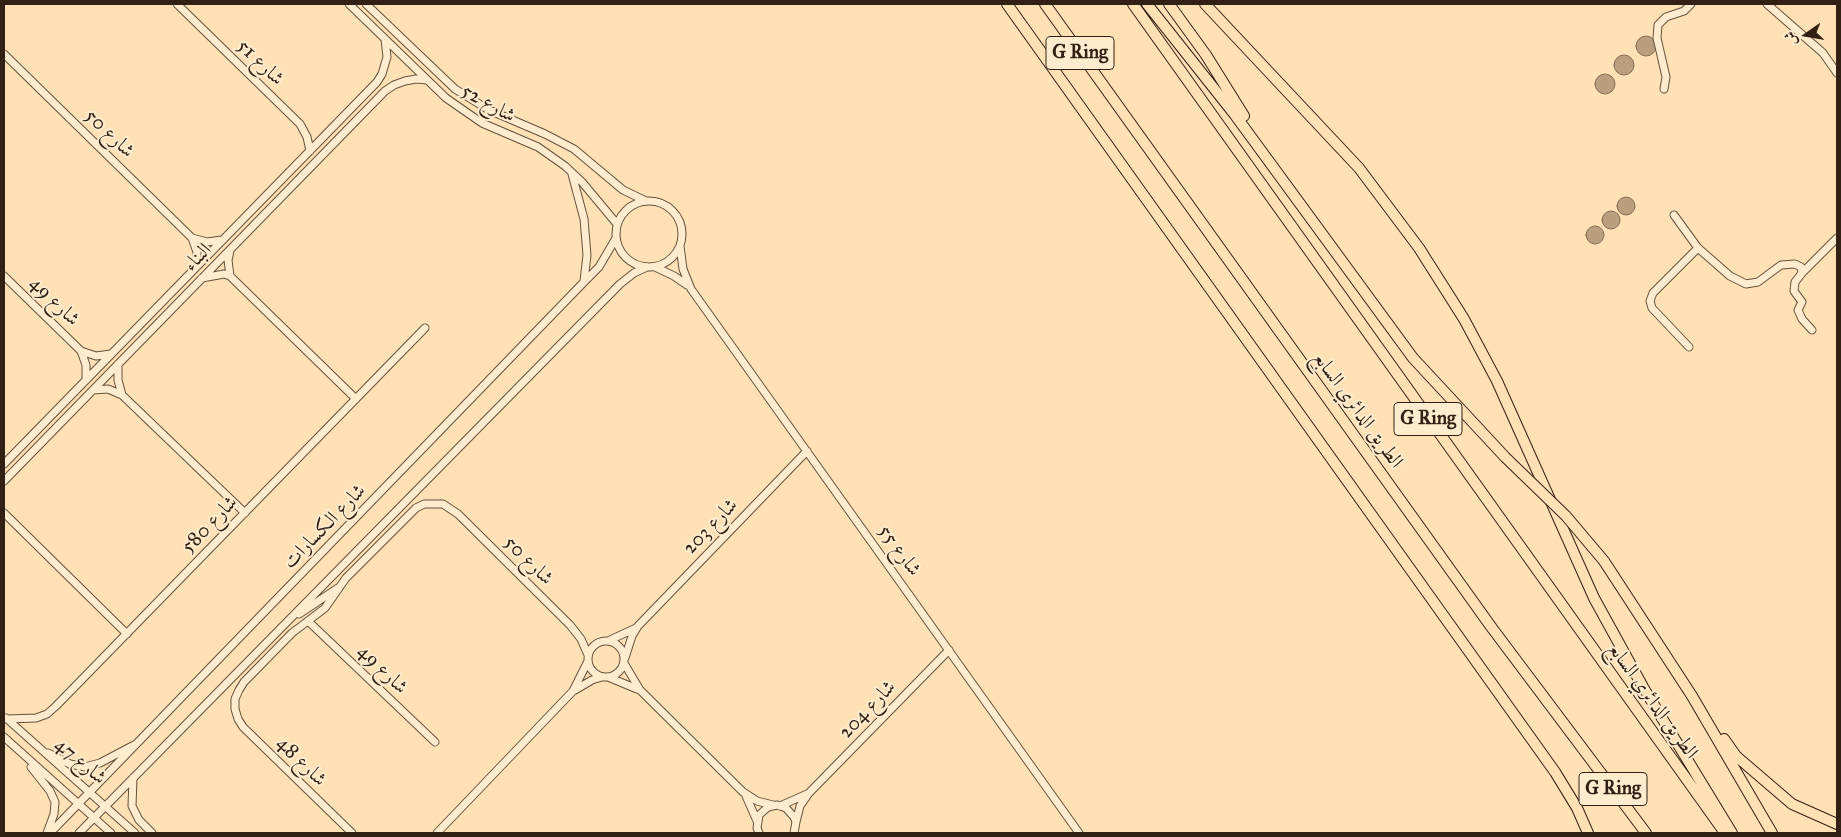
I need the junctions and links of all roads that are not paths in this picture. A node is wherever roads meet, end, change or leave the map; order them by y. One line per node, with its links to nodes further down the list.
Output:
1 (177, 4): 17 (street, شارع 51)
2 (349, 4): 12 (street, شارع 52)
3 (366, 4): 20 (street, شارع 52)
4 (1007, 4): 92 (highway)
5 (1045, 4): 93 (highway, الطريق الدائري السابع / G Ring)
6 (1133, 4): 94 (highway, الطريق الدائري السابع / G Ring)
7 (1147, 4): 18 (highway)
8 (1170, 4): 18 (highway)
9 (1205, 4): 95 (highway)
10 (1691, 4): 16 (street)
11 (1767, 4): 14 (street)
12 (385, 39): 15 (street, شارع 52); 17 (street, البناء)
13 (4, 54): 23 (street, شارع 50)
14 (1837, 73)
15 (427, 80): 19 (street, شارع 52); 29 (street, البناء)
16 (1664, 89)
17 (310, 152): 26 (street, البناء)
18 (1278, 172): 66 (highway, bridge)
19 (572, 174): 22 (street, شارع 52); 37 (street)
20 (646, 201): 22 (street); 27 (street)
21 (1674, 216): 28 (street)
22 (617, 224): 24 (street, شارع الكسارات)
23 (192, 238): 26 (street); 30 (street)
24 (616, 238): 31 (street); 37 (street, شارع الكسارات)
25 (1837, 238): 33 (street)
26 (222, 240): 30 (street, البناء)
27 (680, 246): 32 (street); 38 (street, شارع 55)
28 (1698, 248): 33 (street); 41 (street)
29 (230, 249): 35 (street); 36 (street, البناء)
30 (197, 266): 43 (street, البناء)
31 (647, 267): 32 (street); 55 (street, شارع الكسارات)
32 (655, 267): 38 (street, شارع 55)
33 (1802, 273): 40 (street)
34 (4, 276): 42 (street, شارع 49)
35 (230, 276): 36 (street); 48 (street)
36 (202, 278): 44 (street, البناء)
37 (584, 282): 69 (street, شارع الكسارات)
38 (691, 288): 49 (street, شارع 55)
39 (425, 328): 48 (street, شارع 580)
40 (1812, 330)
41 (1689, 347)
42 (81, 351): 43 (street, شارع 49); 45 (street, شارع 49)
43 (112, 354): 45 (street, البناء)
44 (118, 364): 46 (street, البناء); 47 (street)
45 (86, 380): 50 (street, البناء)
46 (93, 390): 47 (street); 51 (street, البناء)
47 (122, 395): 53 (street)
48 (356, 399): 53 (street, شارع 580)
49 (807, 451): 57 (street, شارع 203); 60 (street, شارع 55)
50 (4, 464)
51 (4, 481)
52 (5, 513): 58 (street)
53 (245, 513): 58 (street, شارع 580)
54 (340, 586): 55 (street); 56 (street); 61 (street, شارع 50)
55 (290, 619): 73 (street, شارع الكسارات)
56 (308, 621): 70 (street, شارع 49); 90 (street, شارع 48)
57 (638, 626): 59 (street, شارع 203); 62 (street, شارع 203)
58 (128, 634): 67 (street, شارع 580)
59 (609, 640): 61 (street); 62 (street)
60 (949, 650): 76 (street, شارع 204); 91 (street, شارع 55)
61 (588, 658): 63 (street); 65 (street)
62 (624, 661): 63 (street); 64 (street)
63 (605, 677): 64 (street); 65 (street)
64 (640, 690): 75 (street)
65 (573, 691): 84 (street)
66 (1692, 696): 81 (highway); 96 (highway)
67 (5, 718): 71 (street, شارع 47)
68 (4, 737): 72 (street, شارع 47)
69 (141, 741): 71 (street); 74 (street, شارع الكسارات)
70 (435, 742)
71 (38, 748): 74 (street, شارع 47)
72 (27, 760): 77 (street, شارع 47); 85 (street)
73 (133, 778): 78 (street, شارع الكسارات); 89 (street)
74 (90, 792): 77 (street, شارع الكسارات); 78 (street, شارع 47)
75 (743, 792): 79 (street); 82 (street)
76 (809, 792): 79 (street, شارع 204); 83 (street, شارع 204)
77 (78, 805): 80 (street, شارع 47); 85 (street, شارع الكسارات)
78 (106, 806): 80 (street, شارع الكسارات); 88 (street, شارع 47)
79 (777, 806): 82 (street, شارع 204); 83 (street)
80 (94, 818): 86 (street, شارع الكسارات); 87 (street, شارع 47)
81 (1837, 824)
82 (757, 829)
83 (795, 829)
84 (437, 832)
85 (48, 833)
86 (79, 833)
87 (111, 833)
88 (135, 833)
89 (152, 833)
90 (352, 833)
91 (1079, 833)
92 (1588, 833)
93 (1646, 833)
94 (1725, 833)
95 (1732, 833)
96 (1772, 833)

